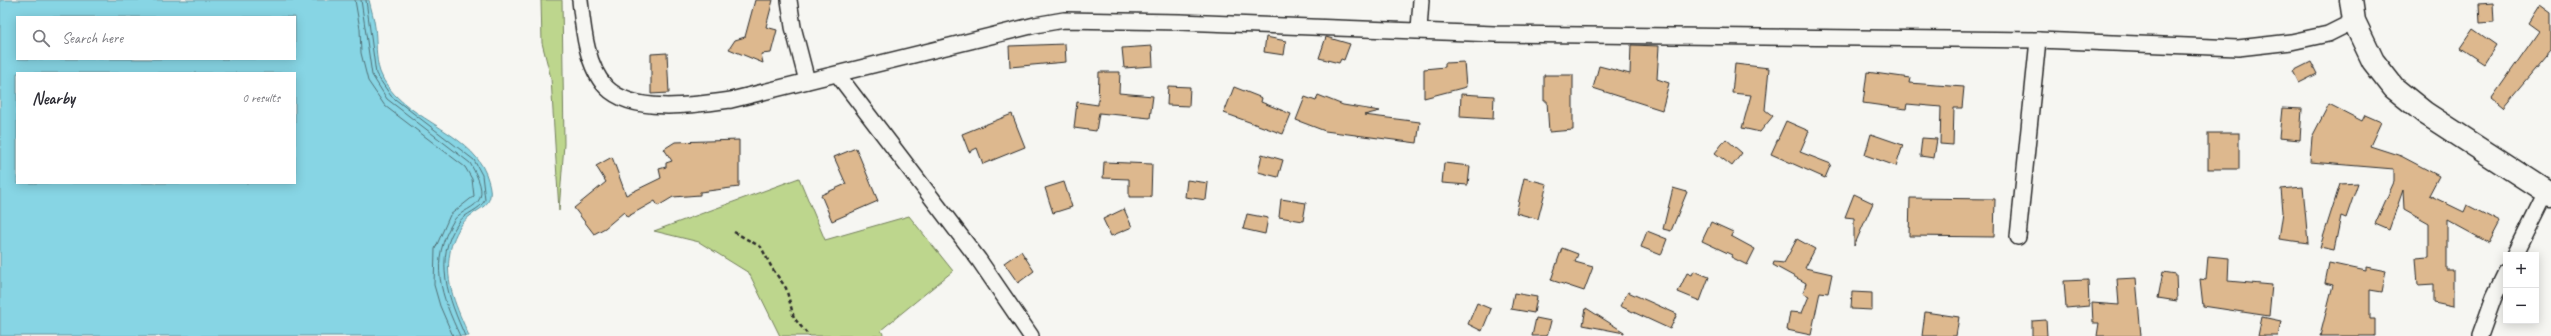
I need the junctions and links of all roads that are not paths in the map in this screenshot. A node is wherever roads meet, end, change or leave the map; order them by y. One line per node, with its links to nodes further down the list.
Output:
1 (580, 0): 8 (street)
2 (789, 0): 8 (street)
3 (1421, 0): 5 (street)
4 (2353, 10): 6 (street); 9 (main road)
5 (1419, 30): 6 (street); 7 (street)
6 (2038, 40): 10 (street)
7 (838, 75): 8 (street); 13 (street)
8 (807, 81)
9 (2549, 193): 11 (street)
10 (2018, 236)
11 (2517, 252)
12 (2503, 278): 14 (street)
13 (1032, 336)
14 (2480, 336)

